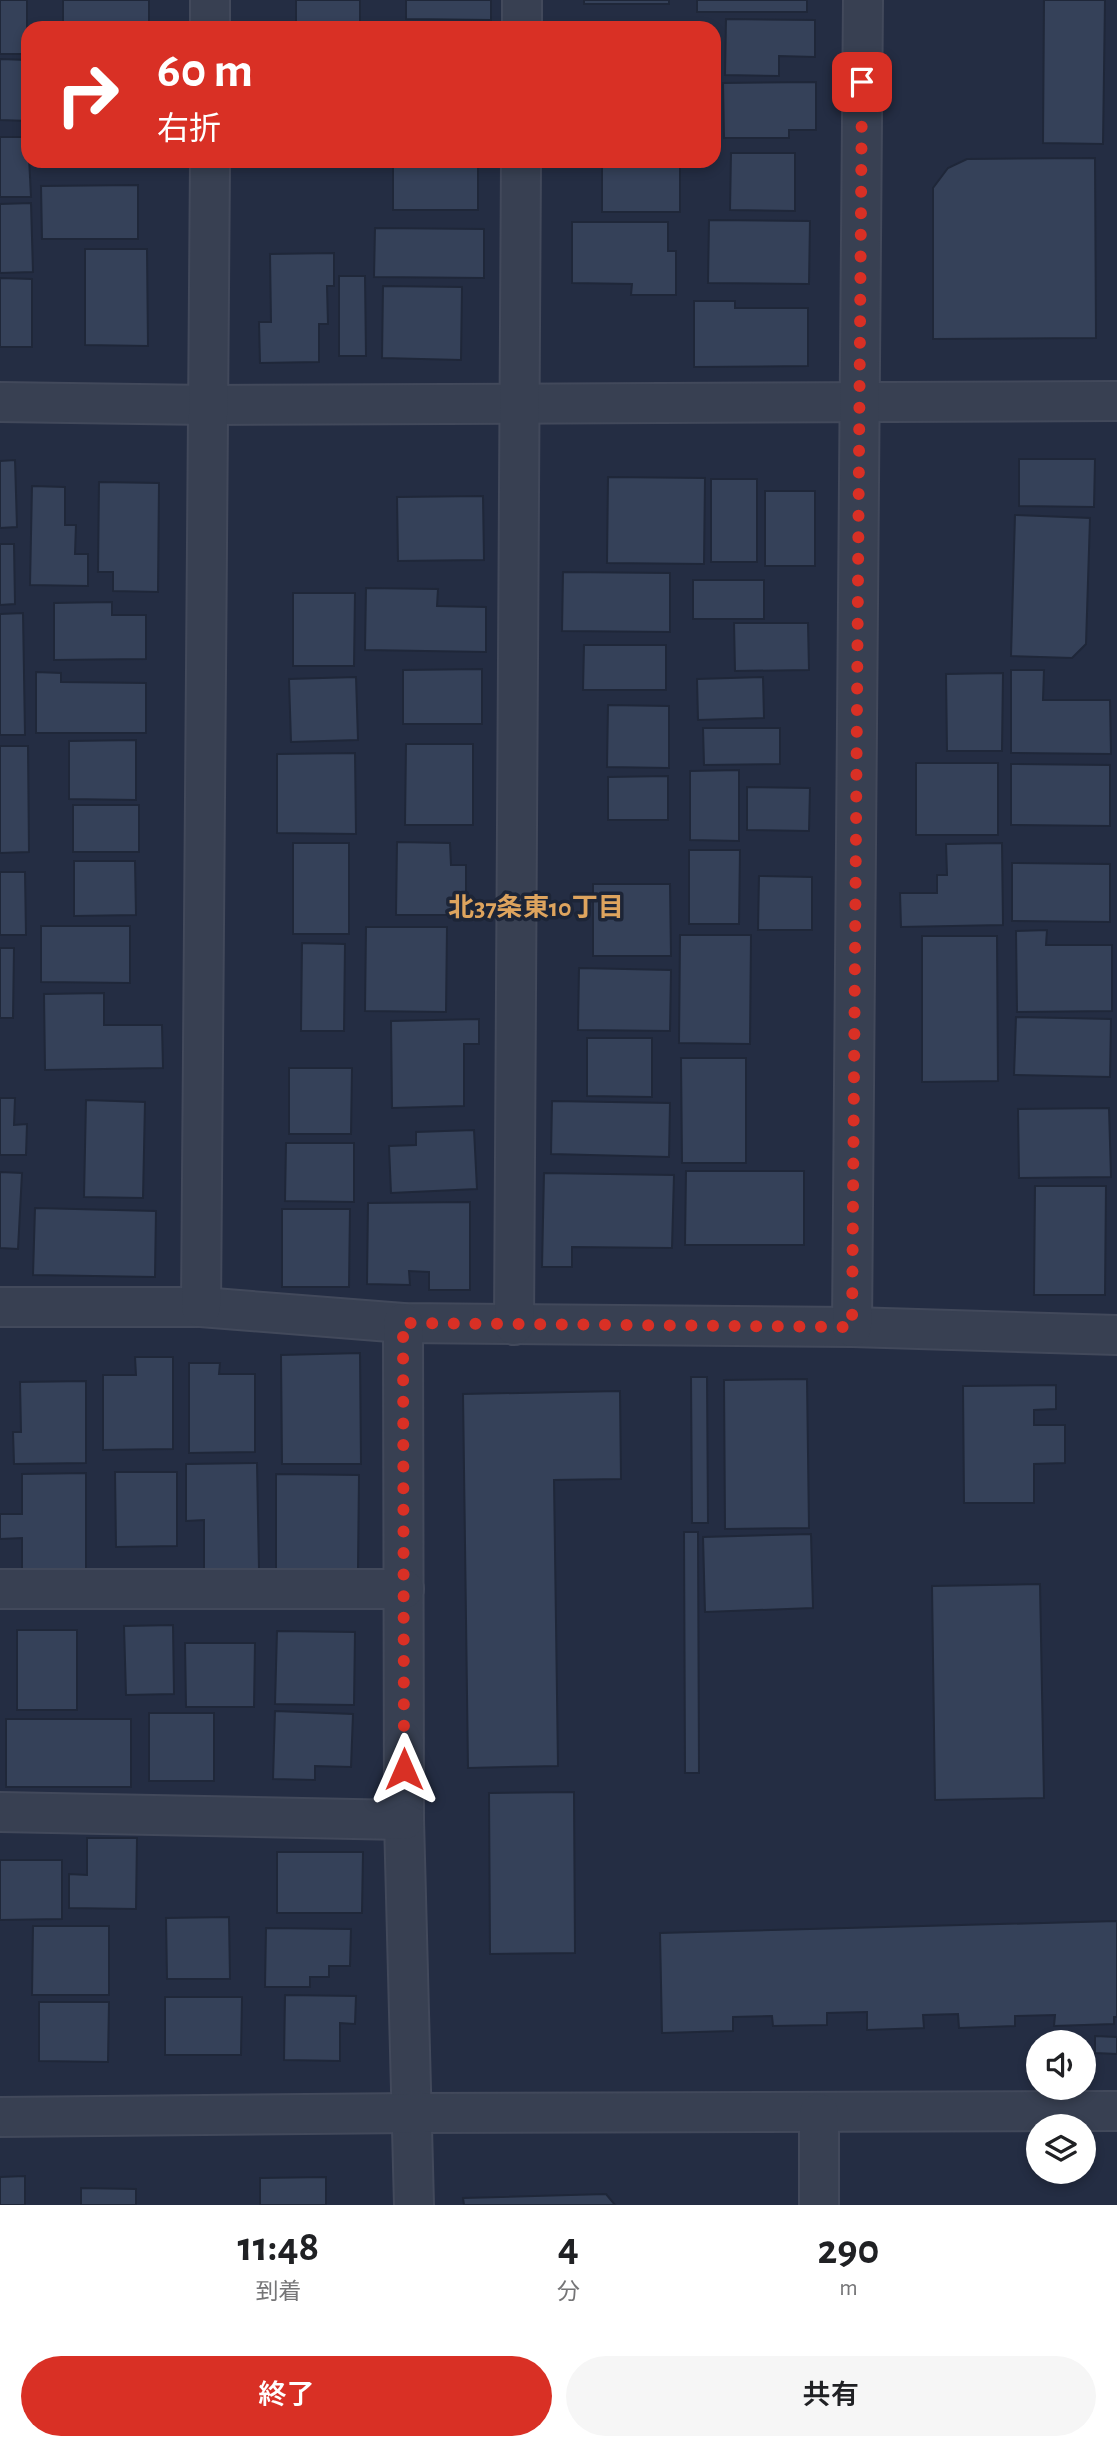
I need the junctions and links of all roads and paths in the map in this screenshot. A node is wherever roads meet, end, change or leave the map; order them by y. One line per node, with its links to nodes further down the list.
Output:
1 (210, 0): 4 (street)
2 (522, 0): 5 (street)
3 (863, 0): 10 (street)
4 (210, 21)
5 (522, 21)
6 (210, 168): 12 (street)
7 (521, 168): 11 (street)
8 (1117, 401): 10 (street)
9 (0, 402): 12 (street)
10 (861, 403): 11 (street); 17 (street)
11 (519, 404): 12 (street); 16 (street)
12 (208, 405): 14 (street)
13 (0, 1307): 14 (street)
14 (201, 1307): 15 (street)
15 (403, 1323): 16 (street); 20 (street)
16 (514, 1325): 17 (street)
17 (852, 1327): 18 (street)
18 (1117, 1335)
19 (0, 1589): 20 (street)
20 (404, 1589): 22 (street)
21 (0, 1812): 22 (street)
22 (404, 1820): 24 (street)
23 (1117, 2111): 25 (street)
24 (411, 2113): 25 (street); 26 (street); 27 (street)
25 (819, 2113): 28 (street)
26 (0, 2117)
27 (414, 2205)
28 (819, 2205)

